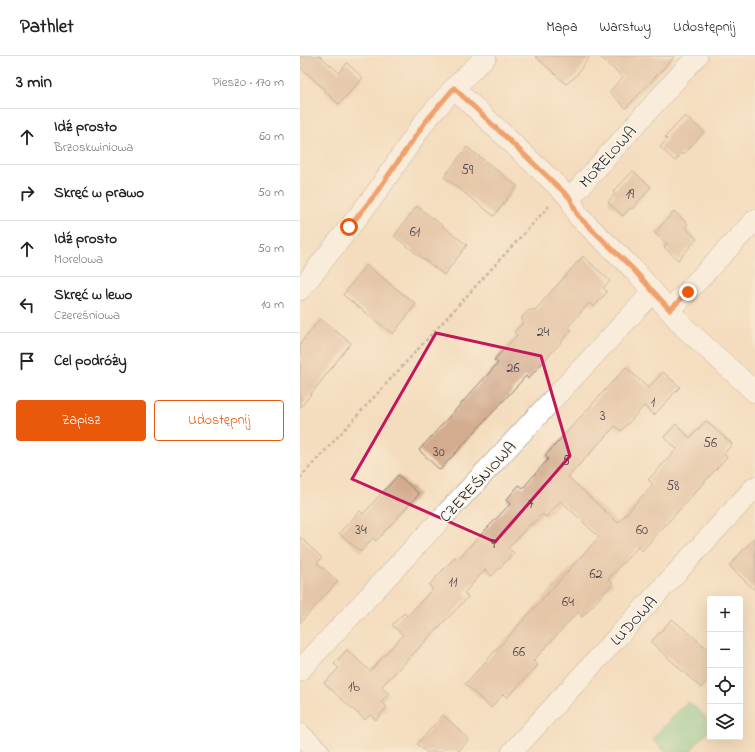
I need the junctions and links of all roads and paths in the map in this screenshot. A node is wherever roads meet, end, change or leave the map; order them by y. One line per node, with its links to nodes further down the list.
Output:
1 (486, 56): 3 (street)
2 (697, 56): 4 (street, MORELOWA)
3 (454, 88): 4 (street); 6 (street)
4 (567, 195): 7 (street, MORELOWA); 10 (path)
5 (755, 220): 8 (street)
6 (300, 290)
7 (653, 292): 8 (street, MORELOWA); 12 (street, CZEREŚNIOWA)
8 (670, 310): 9 (street, MORELOWA)
9 (755, 392)
10 (300, 478)
11 (751, 499): 15 (street, LUDOWA)
12 (300, 670)
13 (300, 734): 14 (street)
14 (319, 752)
15 (512, 752)

